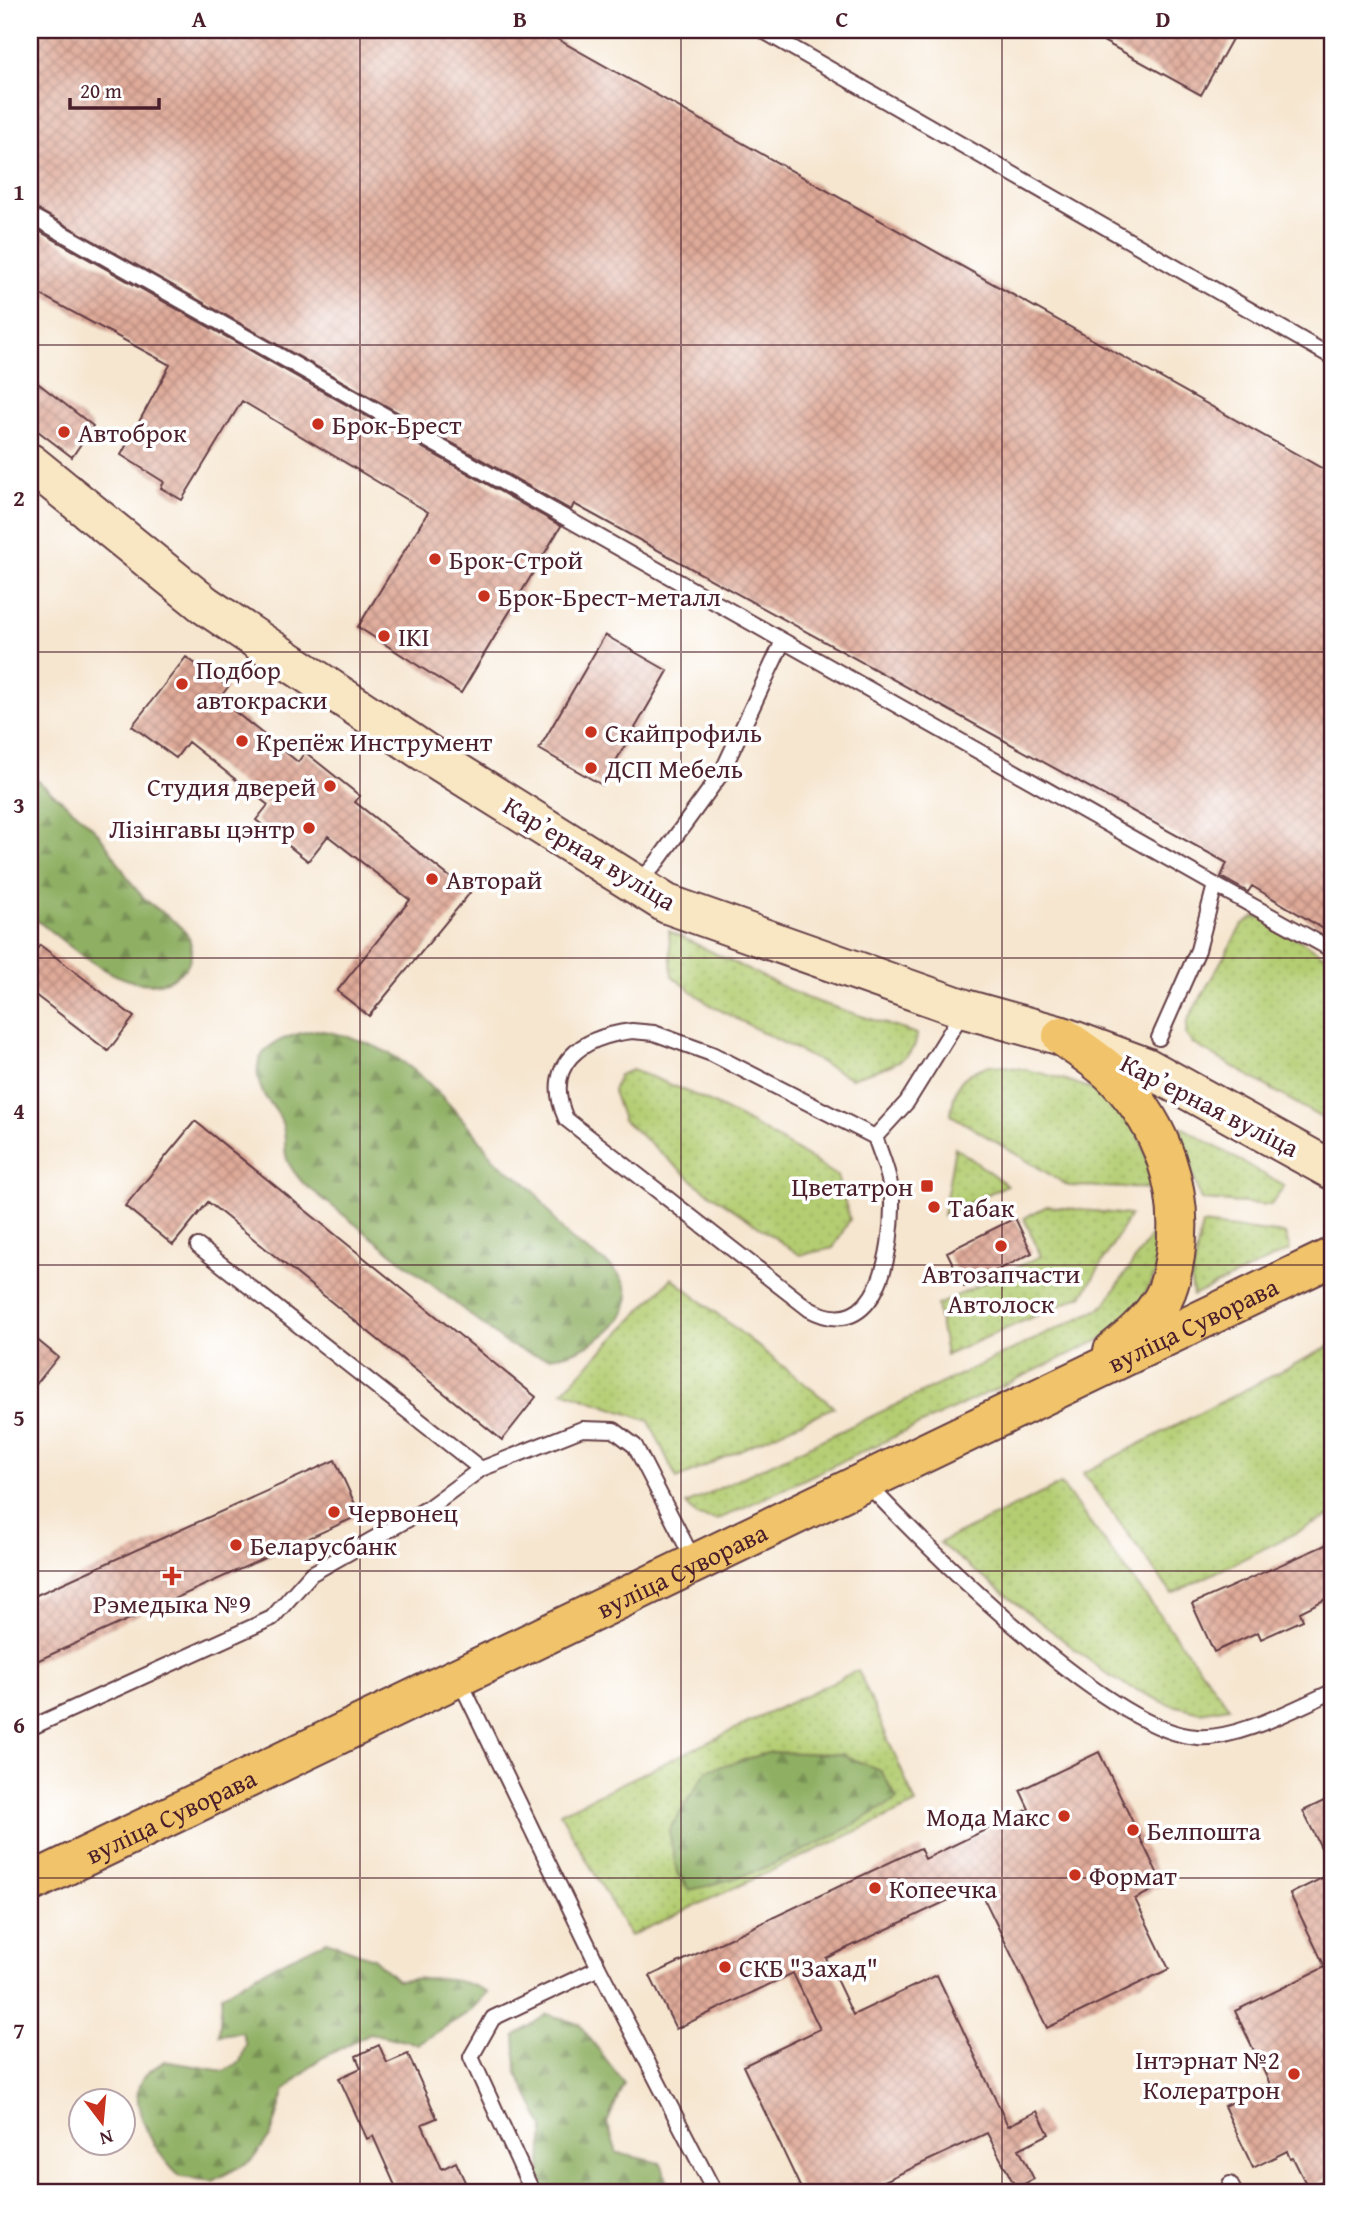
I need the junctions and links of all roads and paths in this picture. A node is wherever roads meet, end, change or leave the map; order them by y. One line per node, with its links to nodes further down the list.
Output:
1 (764, 30): 3 (lane)
2 (30, 215): 5 (lane)
3 (1332, 357)
4 (30, 463): 6 (street, Карʼерная вуліца)
5 (783, 641): 6 (lane); 7 (lane)
6 (636, 885): 9 (street, Карʼерная вуліца)
7 (1215, 885): 8 (lane); 11 (lane)
8 (1332, 950)
9 (965, 1009): 10 (street, Карʼерная вуліца); 12 (lane)
10 (1062, 1036): 13 (street, Карʼерная вуліца); 16 (main road)
11 (1159, 1038)
12 (875, 1137): 12 (lane)
13 (1332, 1170)
14 (198, 1246): 17 (lane)
15 (1332, 1257): 16 (main road, вуліца Суворава)
16 (1062, 1387): 18 (main road, вуліца Суворава)
17 (481, 1469): 19 (lane); 22 (lane)
18 (866, 1483): 19 (main road, вуліца Суворава); 21 (lane)
19 (695, 1563): 20 (main road, вуліца Суворава)
20 (458, 1677): 23 (main road, вуліца Суворава); 24 (lane)
21 (1332, 1692)
22 (30, 1728)
23 (30, 1883)
24 (599, 1968): 25 (lane); 26 (lane)
25 (533, 2193)
26 (715, 2193)

